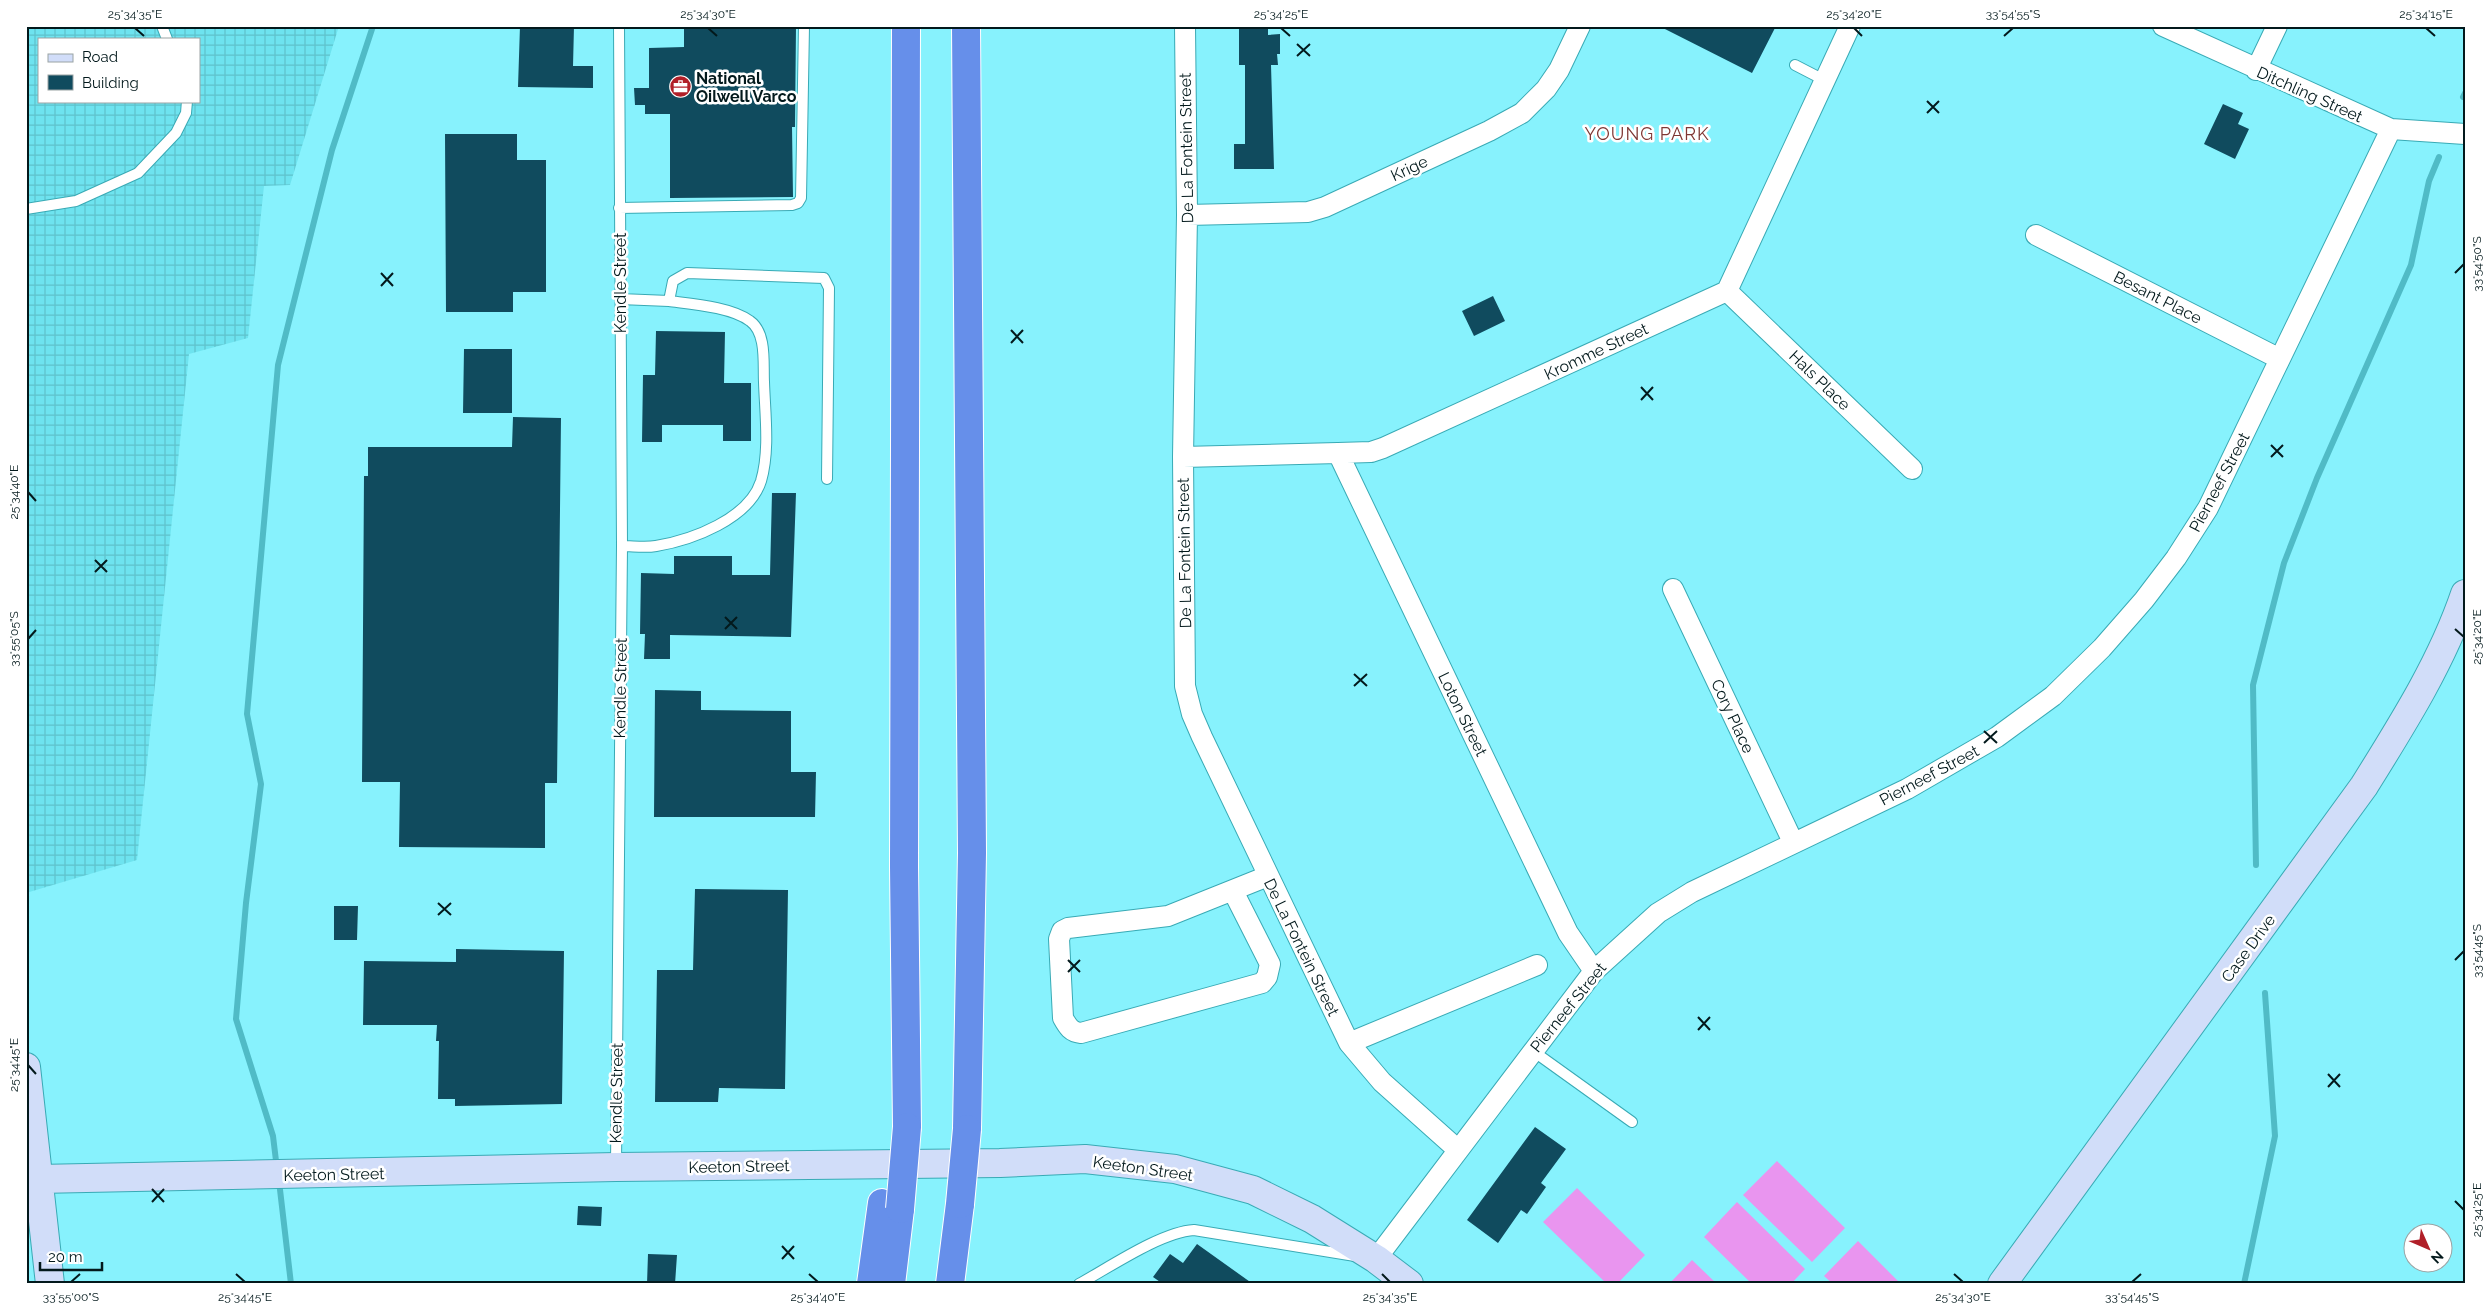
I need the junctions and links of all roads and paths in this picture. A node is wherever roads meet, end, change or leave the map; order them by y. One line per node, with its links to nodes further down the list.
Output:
1 (162, 26): 11 (lane)
2 (619, 26): 18 (lane, Kendle Street)
3 (804, 26): 18 (lane)
4 (906, 26): 45 (highway, bridge)
5 (966, 26): 46 (highway, bridge)
6 (1185, 26): 20 (street, De La Fontein Street)
7 (1580, 26): 20 (street, Krige)
8 (1850, 26): 14 (street)
9 (2163, 26): 13 (street, Ditchling Street)
10 (2277, 26): 13 (street)
11 (167, 38)
12 (1796, 65): 14 (lane)
13 (2256, 70): 16 (street, Ditchling Street)
14 (1826, 81): 22 (street)
15 (186, 102): 19 (lane)
16 (2391, 130): 17 (street, Ditchling Street); 25 (street, Pierneef Street)
17 (2465, 134)
18 (619, 208): 23 (lane, Kendle Street)
19 (26, 209)
20 (1188, 215): 27 (street, De La Fontein Street)
21 (2036, 235): 25 (street, Besant Place)
22 (1727, 291): 26 (street, Kromme Street); 28 (street, Hals Place)
23 (620, 299): 24 (lane); 30 (lane, Kendle Street)
24 (670, 301): 29 (lane); 30 (lane)
25 (2280, 359): 33 (street, Pierneef Street)
26 (1338, 454): 27 (street, Kromme Street); 37 (street, Loton Street)
27 (1183, 457): 34 (street, De La Fontein Street)
28 (1912, 469)
29 (827, 479)
30 (622, 546): 43 (lane, Kendle Street)
31 (1673, 589): 33 (street, Cory Place)
32 (2465, 594): 55 (street, Case Drive)
33 (1793, 842): 37 (street, Pierneef Street)
34 (1268, 876): 35 (street); 38 (street, De La Fontein Street)
35 (1234, 891): 35 (street)
36 (1537, 965): 38 (street)
37 (1594, 971): 39 (street, Pierneef Street)
38 (1349, 1043): 42 (street, De La Fontein Street)
39 (1533, 1051): 41 (lane); 42 (street, Pierneef Street)
40 (26, 1067): 44 (street)
41 (1632, 1122)
42 (1458, 1149): 47 (street, Pierneef Street)
43 (616, 1167): 44 (street, Keeton Street); 47 (street, Keeton Street)
44 (38, 1179): 48 (street)
45 (891, 1206): 49 (highway); 50 (highway)
46 (955, 1242): 51 (highway); 52 (highway)
47 (1376, 1259): 53 (lane); 54 (street, Keeton Street)
48 (50, 1284)
49 (871, 1284)
50 (891, 1284)
51 (950, 1284)
52 (954, 1284)
53 (1079, 1284)
54 (1410, 1284)
55 (2002, 1284)

